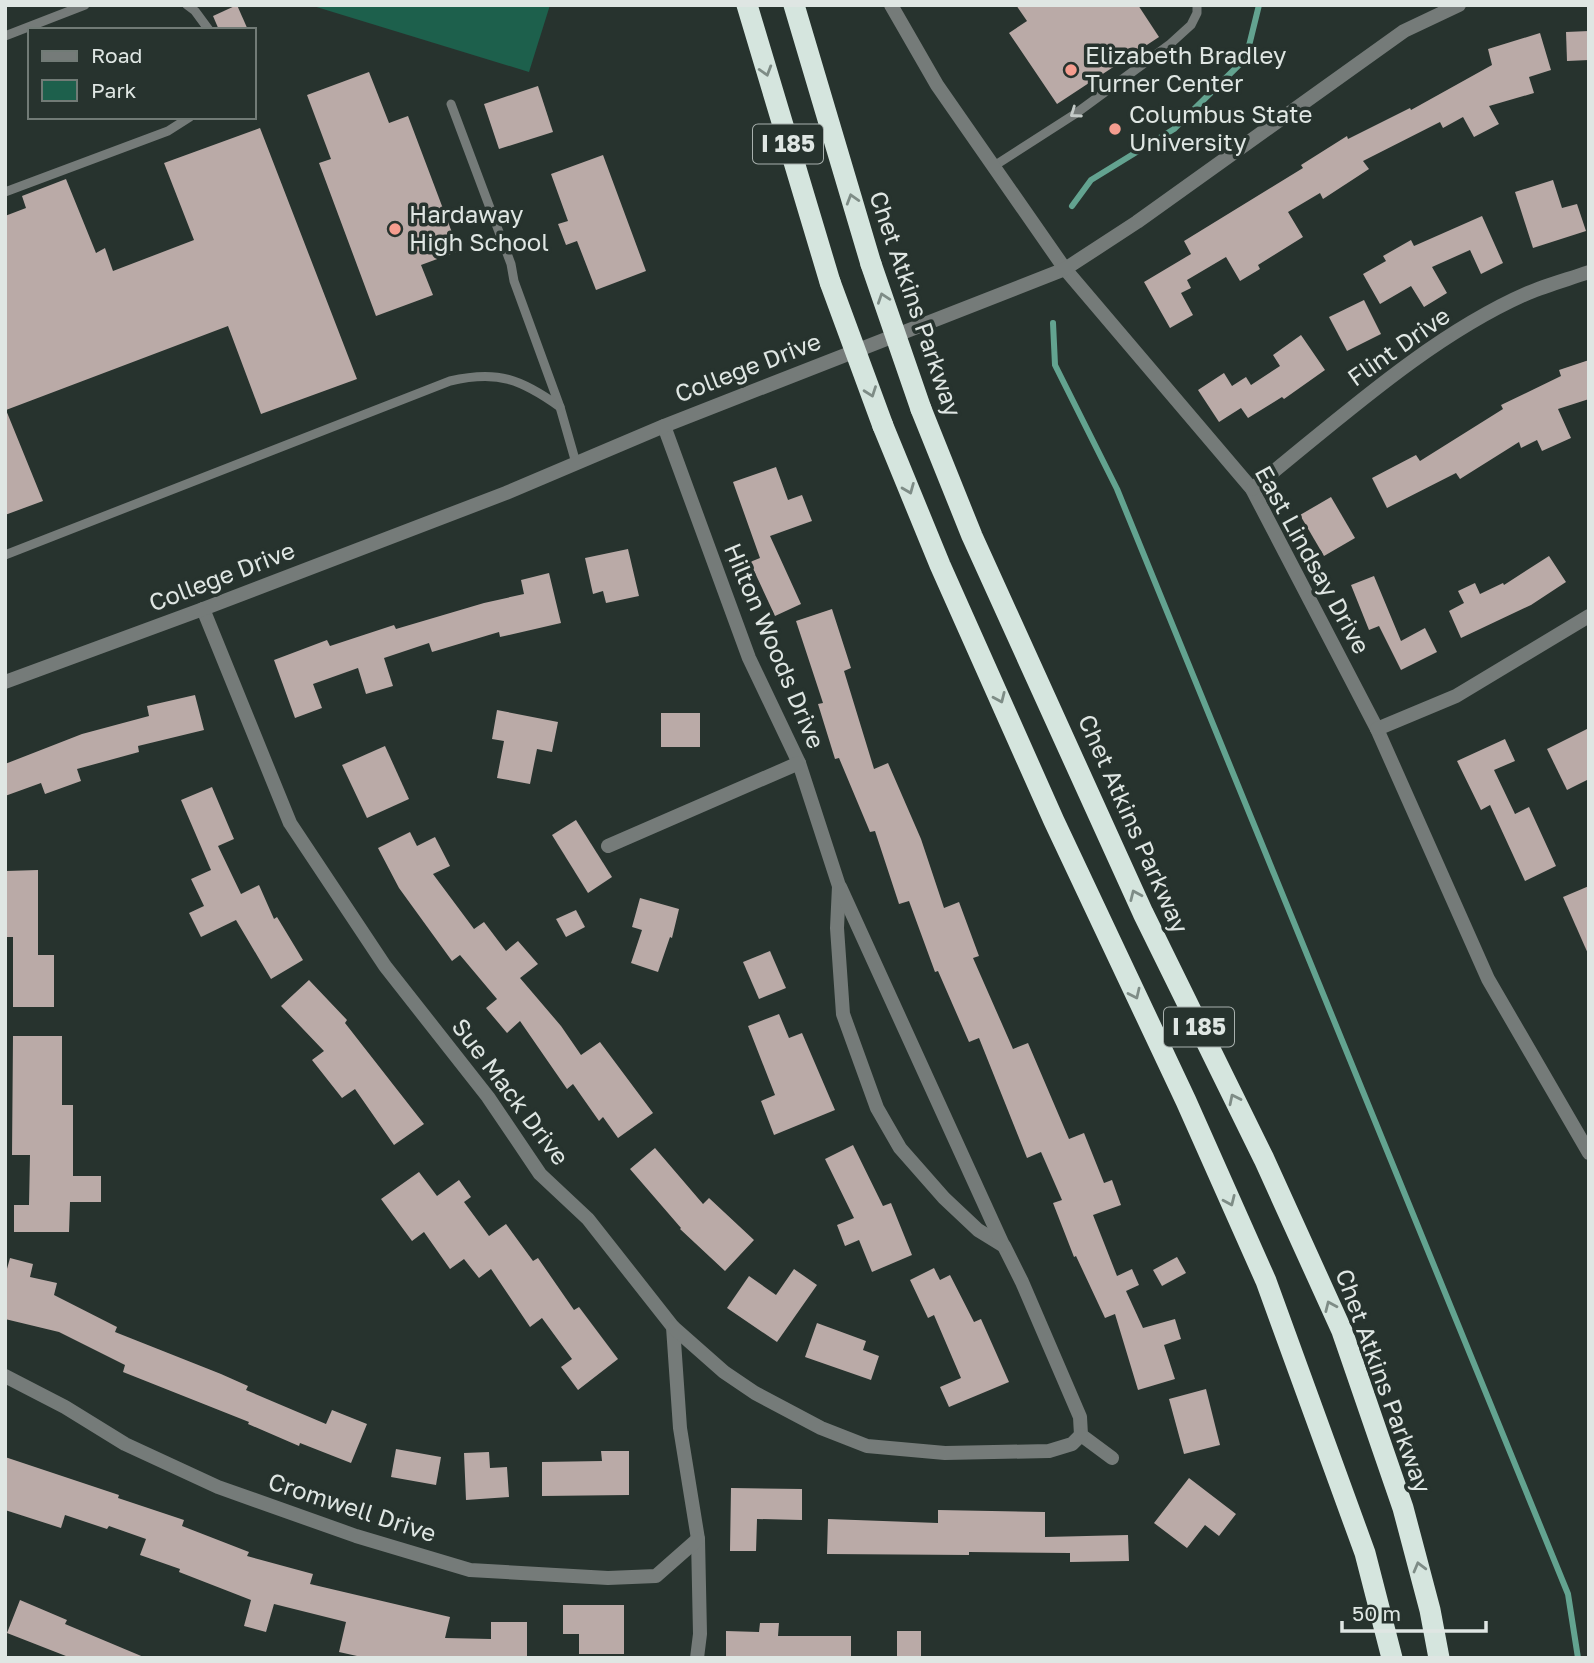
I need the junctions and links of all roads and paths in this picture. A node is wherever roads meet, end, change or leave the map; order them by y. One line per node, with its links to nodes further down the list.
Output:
1 (85, 5): 9 (lane)
2 (187, 5): 8 (lane)
3 (747, 5): 36 (highway, I 185, one-way to 36, bridge)
4 (794, 5): 37 (highway, Chet Atkins Parkway / I 185, one-way to 4, bridge)
5 (891, 5): 12 (street, East Lindsay Drive)
6 (1197, 5): 12 (lane, one-way to 12)
7 (1459, 5): 14 (street, College Drive)
8 (207, 28)
9 (5, 36)
10 (451, 104): 16 (lane)
11 (187, 119): 13 (lane)
12 (994, 166): 14 (street, East Lindsay Drive)
13 (5, 192)
14 (1065, 270): 17 (street, College Drive); 19 (street, East Lindsay Drive)
15 (1589, 272): 19 (street, Flint Drive)
16 (560, 407): 18 (lane); 20 (lane)
17 (664, 426): 18 (street, College Drive); 25 (street, Hilton Woods Drive)
18 (576, 463): 21 (street, College Drive)
19 (1252, 489): 24 (street, East Lindsay Drive)
20 (5, 555)
21 (203, 610): 23 (street, College Drive); 30 (street, Sue Mack Drive)
22 (1589, 616): 24 (street)
23 (5, 682)
24 (1377, 729): 28 (street, East Lindsay Drive)
25 (799, 762): 26 (street); 27 (street, Hilton Woods Drive)
26 (608, 846)
27 (839, 886): 29 (street, Hilton Woods Drive); 29 (street, Hilton Woods Drive)
28 (1589, 1153)
29 (1004, 1246): 32 (street, Hilton Woods Drive)
30 (673, 1327): 32 (street, Sue Mack Drive); 34 (street)
31 (5, 1376): 34 (street, Cromwell Drive)
32 (1081, 1435): 33 (street)
33 (1112, 1458)
34 (698, 1539): 35 (street)
35 (697, 1658)
36 (1392, 1658)
37 (1439, 1658)

